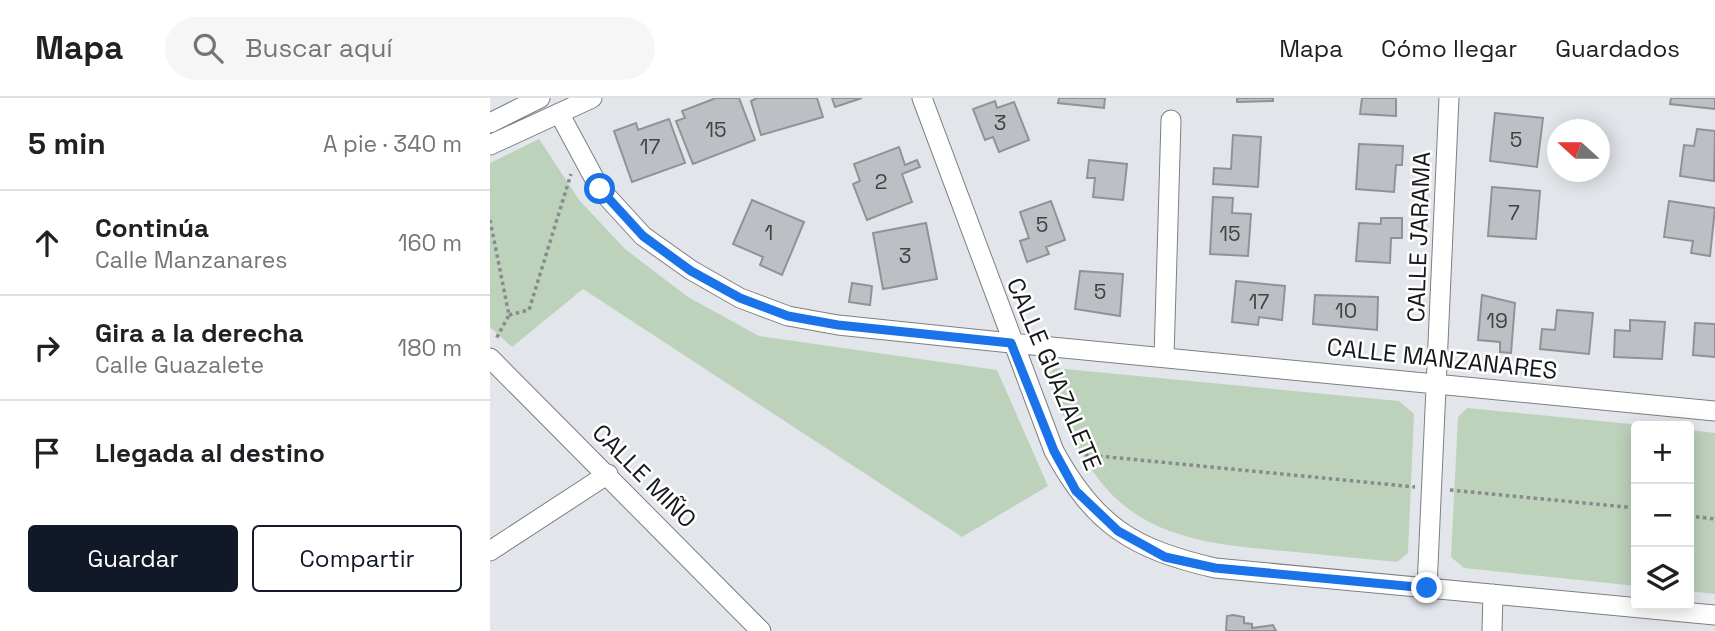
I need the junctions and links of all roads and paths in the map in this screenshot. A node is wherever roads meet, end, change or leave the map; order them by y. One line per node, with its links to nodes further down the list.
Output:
1 (540, 98): 7 (street)
2 (592, 98): 5 (street)
3 (922, 98): 12 (street, CALLE GUAZALETE)
4 (1449, 98): 16 (street, CALLE JARAMA)
5 (559, 113): 8 (street); 9 (street, CALLE MANZANARES)
6 (1171, 120): 14 (street)
7 (490, 123)
8 (490, 145)
9 (581, 155): 11 (path); 12 (street, CALLE MANZANARES)
10 (490, 220): 11 (path)
11 (509, 314): 13 (path)
12 (1011, 343): 14 (street, CALLE MANZANARES); 18 (street, CALLE GUAZALETE)
13 (490, 351)
14 (1164, 357): 16 (street, CALLE MANZANARES)
15 (490, 358): 19 (street, CALLE MIÑO)
16 (1438, 383): 17 (street, CALLE MANZANARES); 20 (street, CALLE JARAMA)
17 (1715, 411)
18 (1054, 451): 20 (path); 25 (street, CALLE GUAZALETE)
19 (608, 474): 24 (street); 28 (street, CALLE MIÑO)
20 (1432, 488): 21 (path); 25 (street, CALLE JARAMA)
21 (1631, 508)
22 (1694, 517): 23 (path)
23 (1715, 519)
24 (490, 551)
25 (1427, 588): 26 (street, CALLE GUAZALETE)
26 (1493, 594): 27 (street, CALLE GUAZALETE); 29 (street)
27 (1715, 615)
28 (761, 631)
29 (1493, 631)

